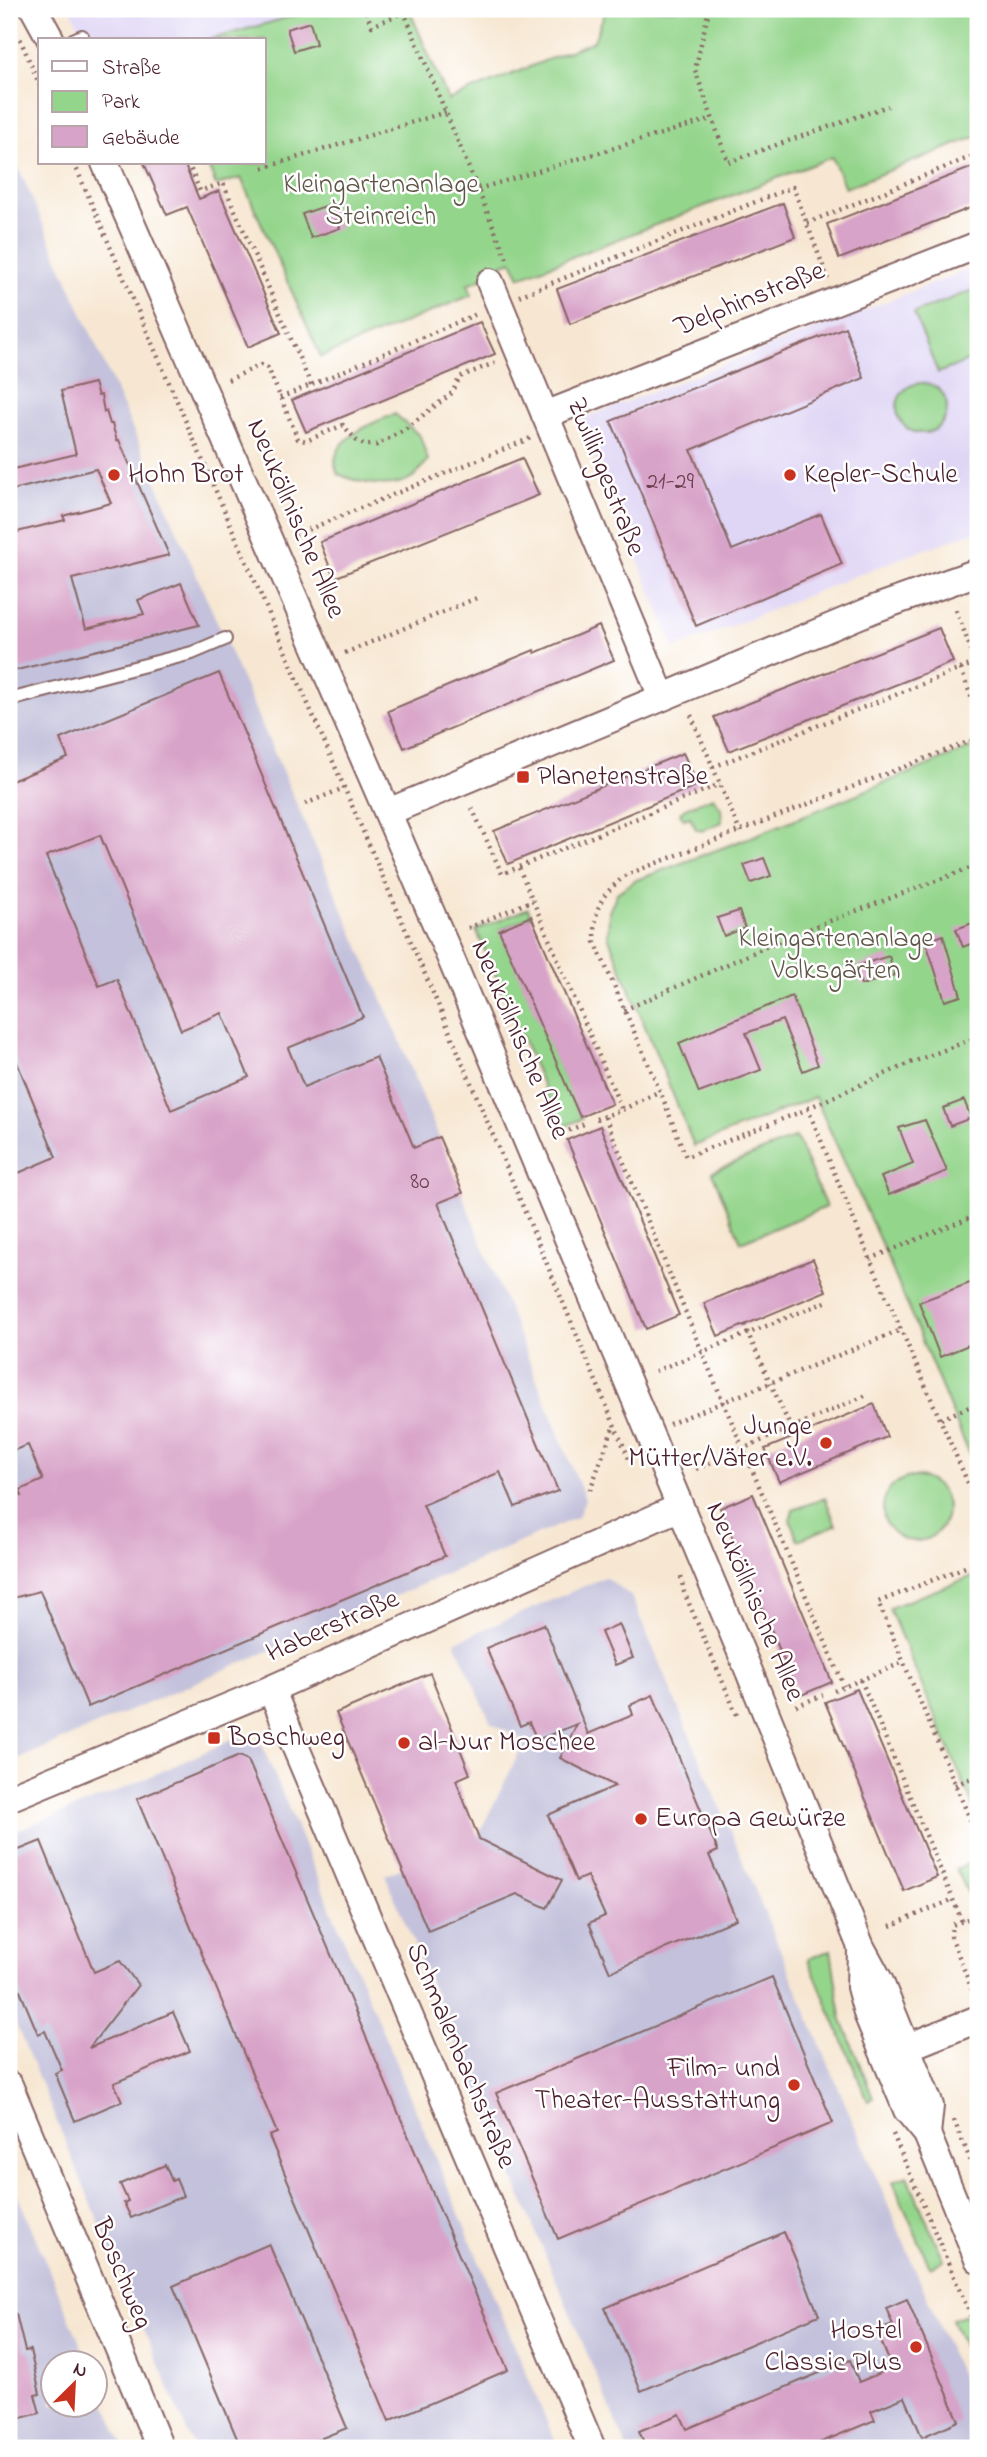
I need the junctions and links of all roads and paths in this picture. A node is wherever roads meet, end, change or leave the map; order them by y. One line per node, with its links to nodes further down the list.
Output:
1 (34, 9): 5 (street)
2 (709, 9): 9 (path)
3 (366, 12): 8 (path)
4 (20, 38): 6 (path)
5 (50, 38)
6 (38, 81)
7 (888, 106): 9 (path)
8 (447, 112): 14 (path); 15 (path)
9 (711, 119): 15 (path)
10 (978, 154): 16 (path)
11 (74, 164): 45 (path)
12 (105, 164): 48 (street, Neuköllnische Allee)
13 (188, 164): 27 (path)
14 (263, 168)
15 (478, 190): 18 (path)
16 (807, 223): 19 (path); 22 (path)
17 (978, 244): 23 (street, Delphinstraße)
18 (508, 262)
19 (826, 273): 20 (path); 23 (path)
20 (792, 279)
21 (490, 282): 29 (street, Zwillingestraße)
22 (512, 299)
23 (836, 300): 29 (street, Delphinstraße)
24 (485, 310): 27 (path)
25 (505, 358): 28 (path)
26 (228, 380): 28 (path)
27 (311, 385): 28 (path)
28 (280, 398)
29 (542, 425): 30 (path); 38 (street, Zwillingestraße)
30 (295, 535)
31 (978, 572): 38 (street)
32 (480, 597): 35 (path)
33 (956, 610): 36 (path)
34 (225, 639): 39 (lane)
35 (344, 653)
36 (977, 663): 37 (path)
37 (961, 669): 41 (path); 43 (path)
38 (662, 697): 48 (street)
39 (9, 700)
40 (691, 715): 43 (path)
41 (978, 716)
42 (978, 738): 49 (path)
43 (713, 767): 44 (path)
44 (720, 784): 49 (path); 51 (path)
45 (344, 788): 46 (path); 76 (path)
46 (304, 804)
47 (472, 808): 51 (path)
48 (388, 812): 78 (street, Neuköllnische Allee)
49 (740, 832): 54 (path)
50 (978, 865): 54 (path)
51 (519, 868): 52 (path)
52 (533, 900): 53 (path); 58 (path)
53 (468, 928)
54 (624, 1010): 56 (path)
55 (978, 1037): 57 (path)
56 (660, 1091): 57 (path); 58 (path)
57 (808, 1108): 64 (path)
58 (622, 1110): 59 (path)
59 (605, 1117): 60 (path); 69 (path)
60 (596, 1119)
61 (584, 1124): 62 (path)
62 (556, 1136)
63 (978, 1214): 64 (path)
64 (870, 1259): 67 (path)
65 (828, 1301): 68 (path)
66 (744, 1325): 68 (path)
67 (901, 1330): 71 (path); 75 (path)
68 (747, 1334): 69 (path); 71 (path)
69 (702, 1352): 70 (path); 73 (path)
70 (655, 1371)
71 (769, 1382): 73 (path); 77 (path)
72 (867, 1395): 77 (path)
73 (723, 1402): 78 (path); 80 (path)
74 (978, 1404): 75 (path)
75 (941, 1419): 84 (path)
76 (614, 1424): 82 (path); 83 (path)
77 (790, 1429): 79 (path); 80 (path)
78 (648, 1432): 85 (street, Neuköllnische Allee)
79 (795, 1437)
80 (743, 1450): 81 (path); 90 (path)
81 (696, 1469)
82 (639, 1471)
83 (590, 1490)
84 (978, 1506)
85 (680, 1507): 91 (street, Haberstraße); 106 (street, Neuköllnische Allee)
86 (978, 1562): 88 (path)
87 (680, 1571): 95 (path)
88 (904, 1662): 89 (path); 97 (path)
89 (861, 1680): 90 (path); 100 (path)
90 (844, 1686): 92 (path)
91 (271, 1689): 98 (street, Haberstraße); 114 (street, Schmalenbachstraße)
92 (834, 1691)
93 (823, 1695): 94 (path)
94 (796, 1706)
95 (741, 1723)
96 (978, 1775): 97 (path)
97 (954, 1785): 99 (path)
98 (9, 1798)
99 (978, 1830)
100 (954, 1899): 102 (path); 103 (path)
101 (978, 1915): 102 (path)
102 (962, 1921): 104 (path)
103 (890, 1926)
104 (972, 1990)
105 (978, 2020): 106 (street)
106 (896, 2052): 111 (street, Neuköllnische Allee)
107 (9, 2085): 113 (street, Boschweg)
108 (952, 2113): 110 (path)
109 (892, 2130): 112 (path)
110 (978, 2179)
111 (978, 2259)
112 (978, 2333)
113 (160, 2448)
114 (592, 2448)

